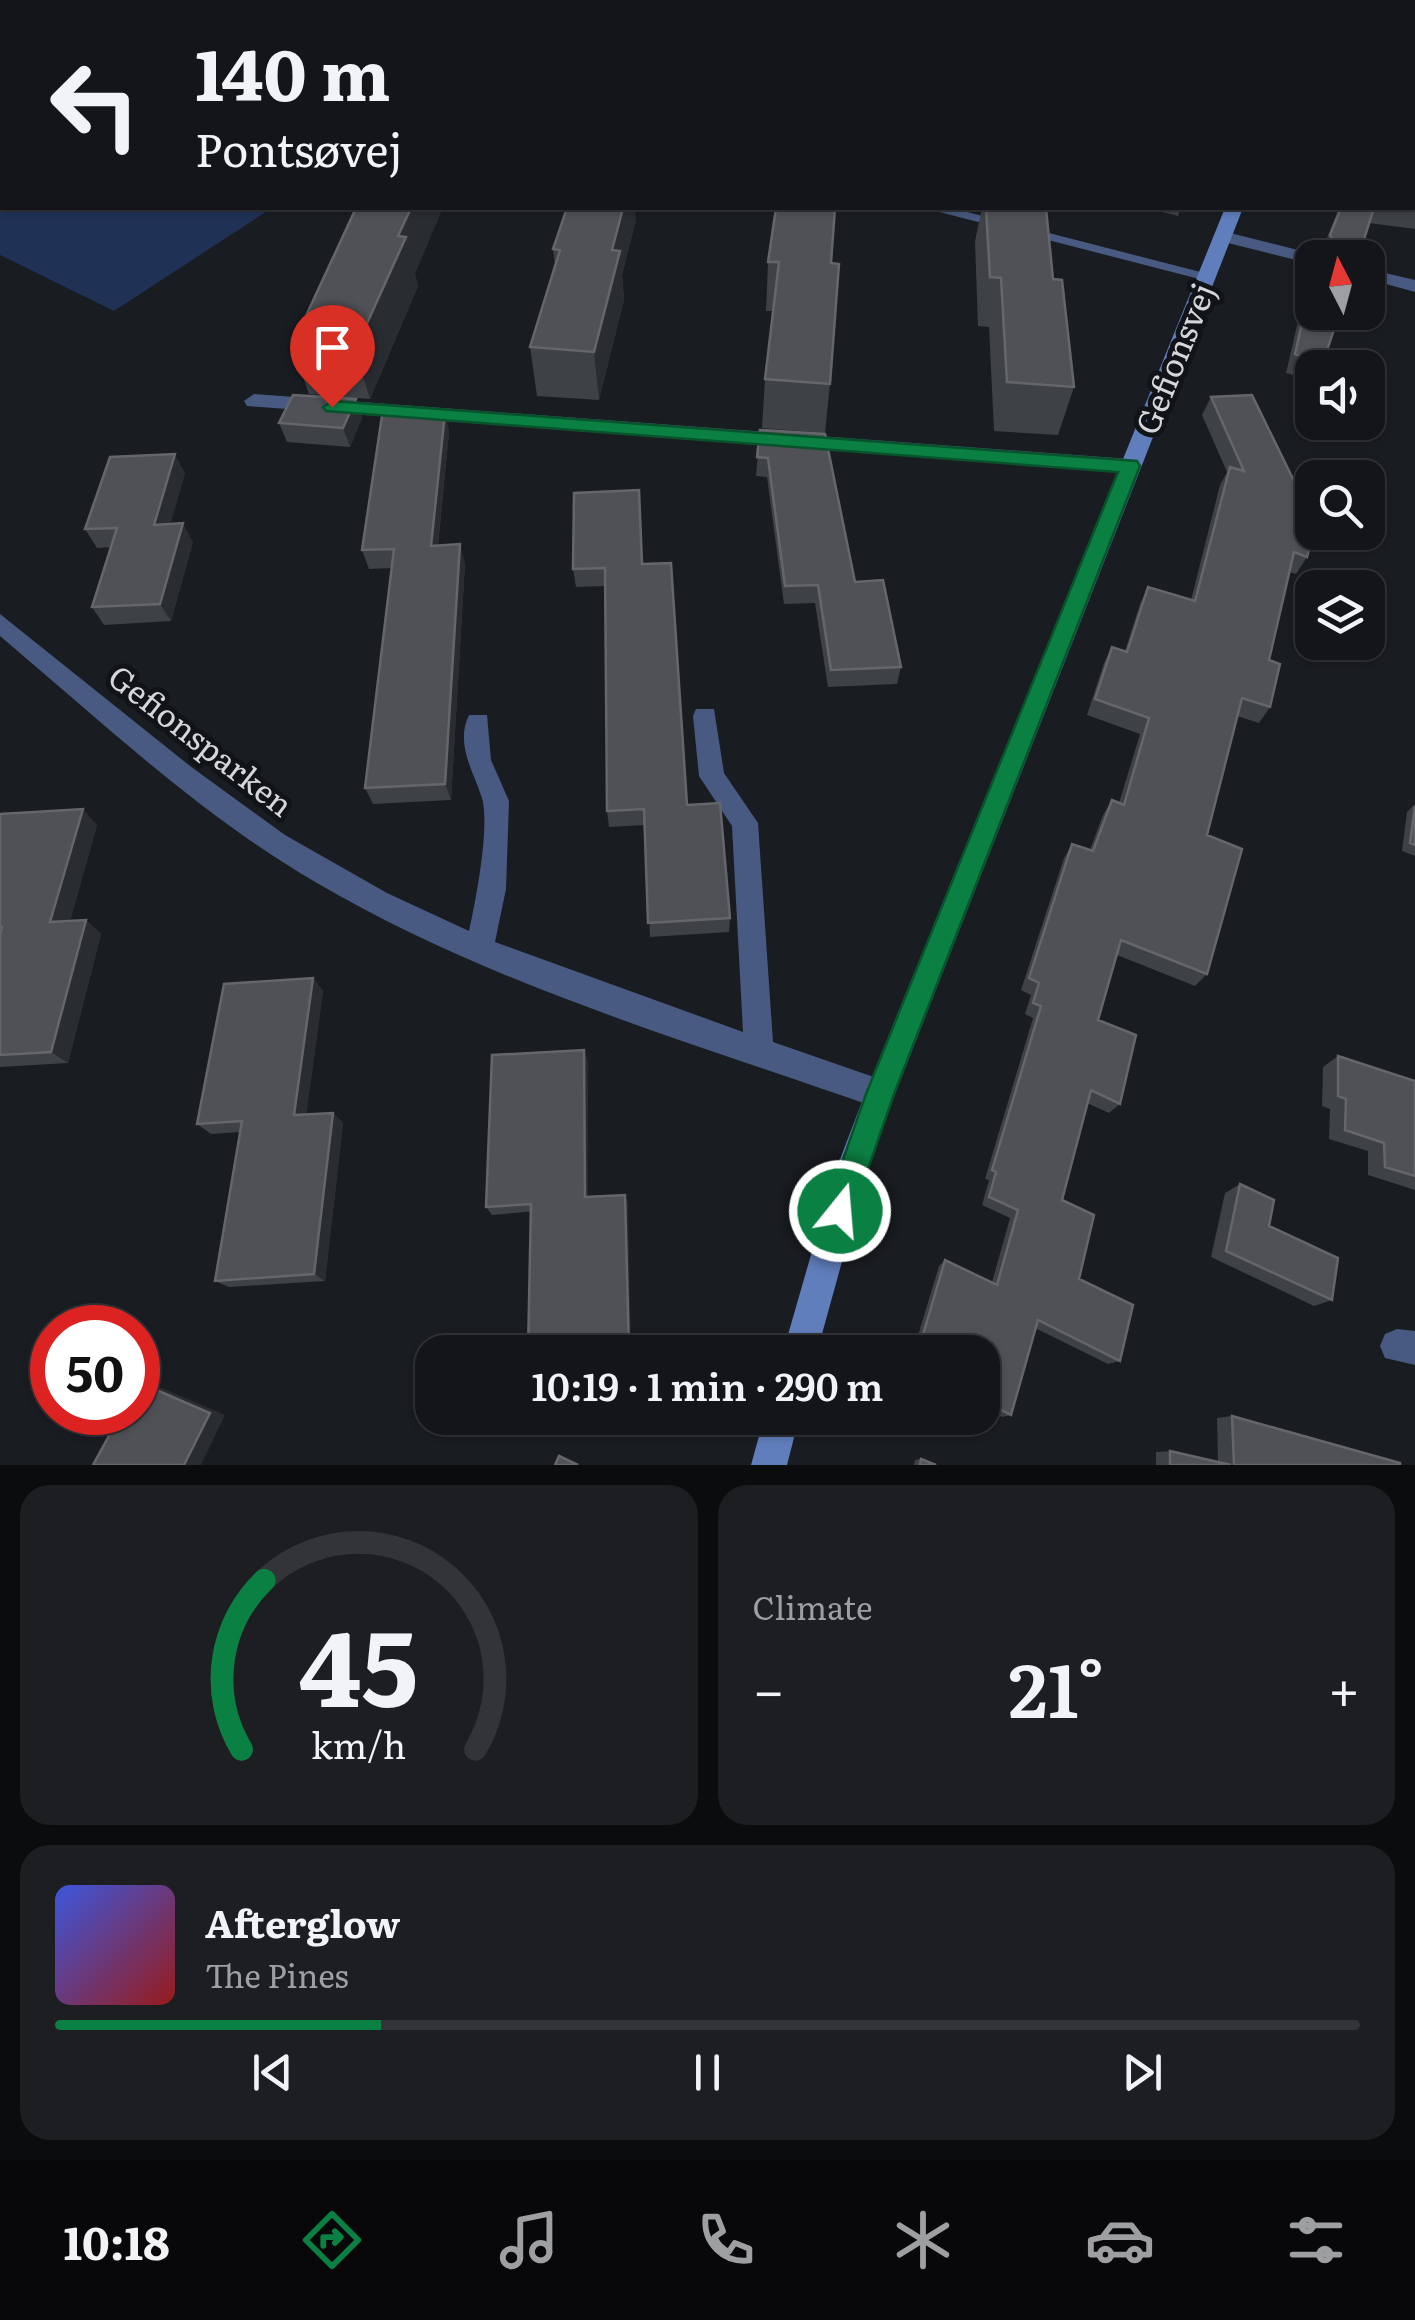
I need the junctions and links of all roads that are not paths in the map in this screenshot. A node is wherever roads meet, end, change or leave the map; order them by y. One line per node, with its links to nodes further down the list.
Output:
1 (952, 210): 3 (street)
2 (1233, 210): 4 (main road, Gefionsvej)
3 (989, 214): 6 (street)
4 (1222, 236): 5 (street); 6 (main road, Gefionsvej)
5 (1295, 255)
6 (1207, 276): 10 (main road, Gefionsvej)
7 (1385, 278): 8 (street)
8 (1415, 286)
9 (254, 401): 10 (street)
10 (1130, 466): 16 (main road, Gefionsvej)
11 (0, 623): 14 (street, Gefionsparken)
12 (705, 716): 15 (street)
13 (478, 722): 14 (street)
14 (480, 946): 15 (street, Gefionsparken)
15 (759, 1050): 16 (street, Gefionsparken)
16 (880, 1094): 17 (main road, Gefionsvej)
17 (805, 1335)
18 (777, 1435): 19 (main road)
19 (769, 1465)

